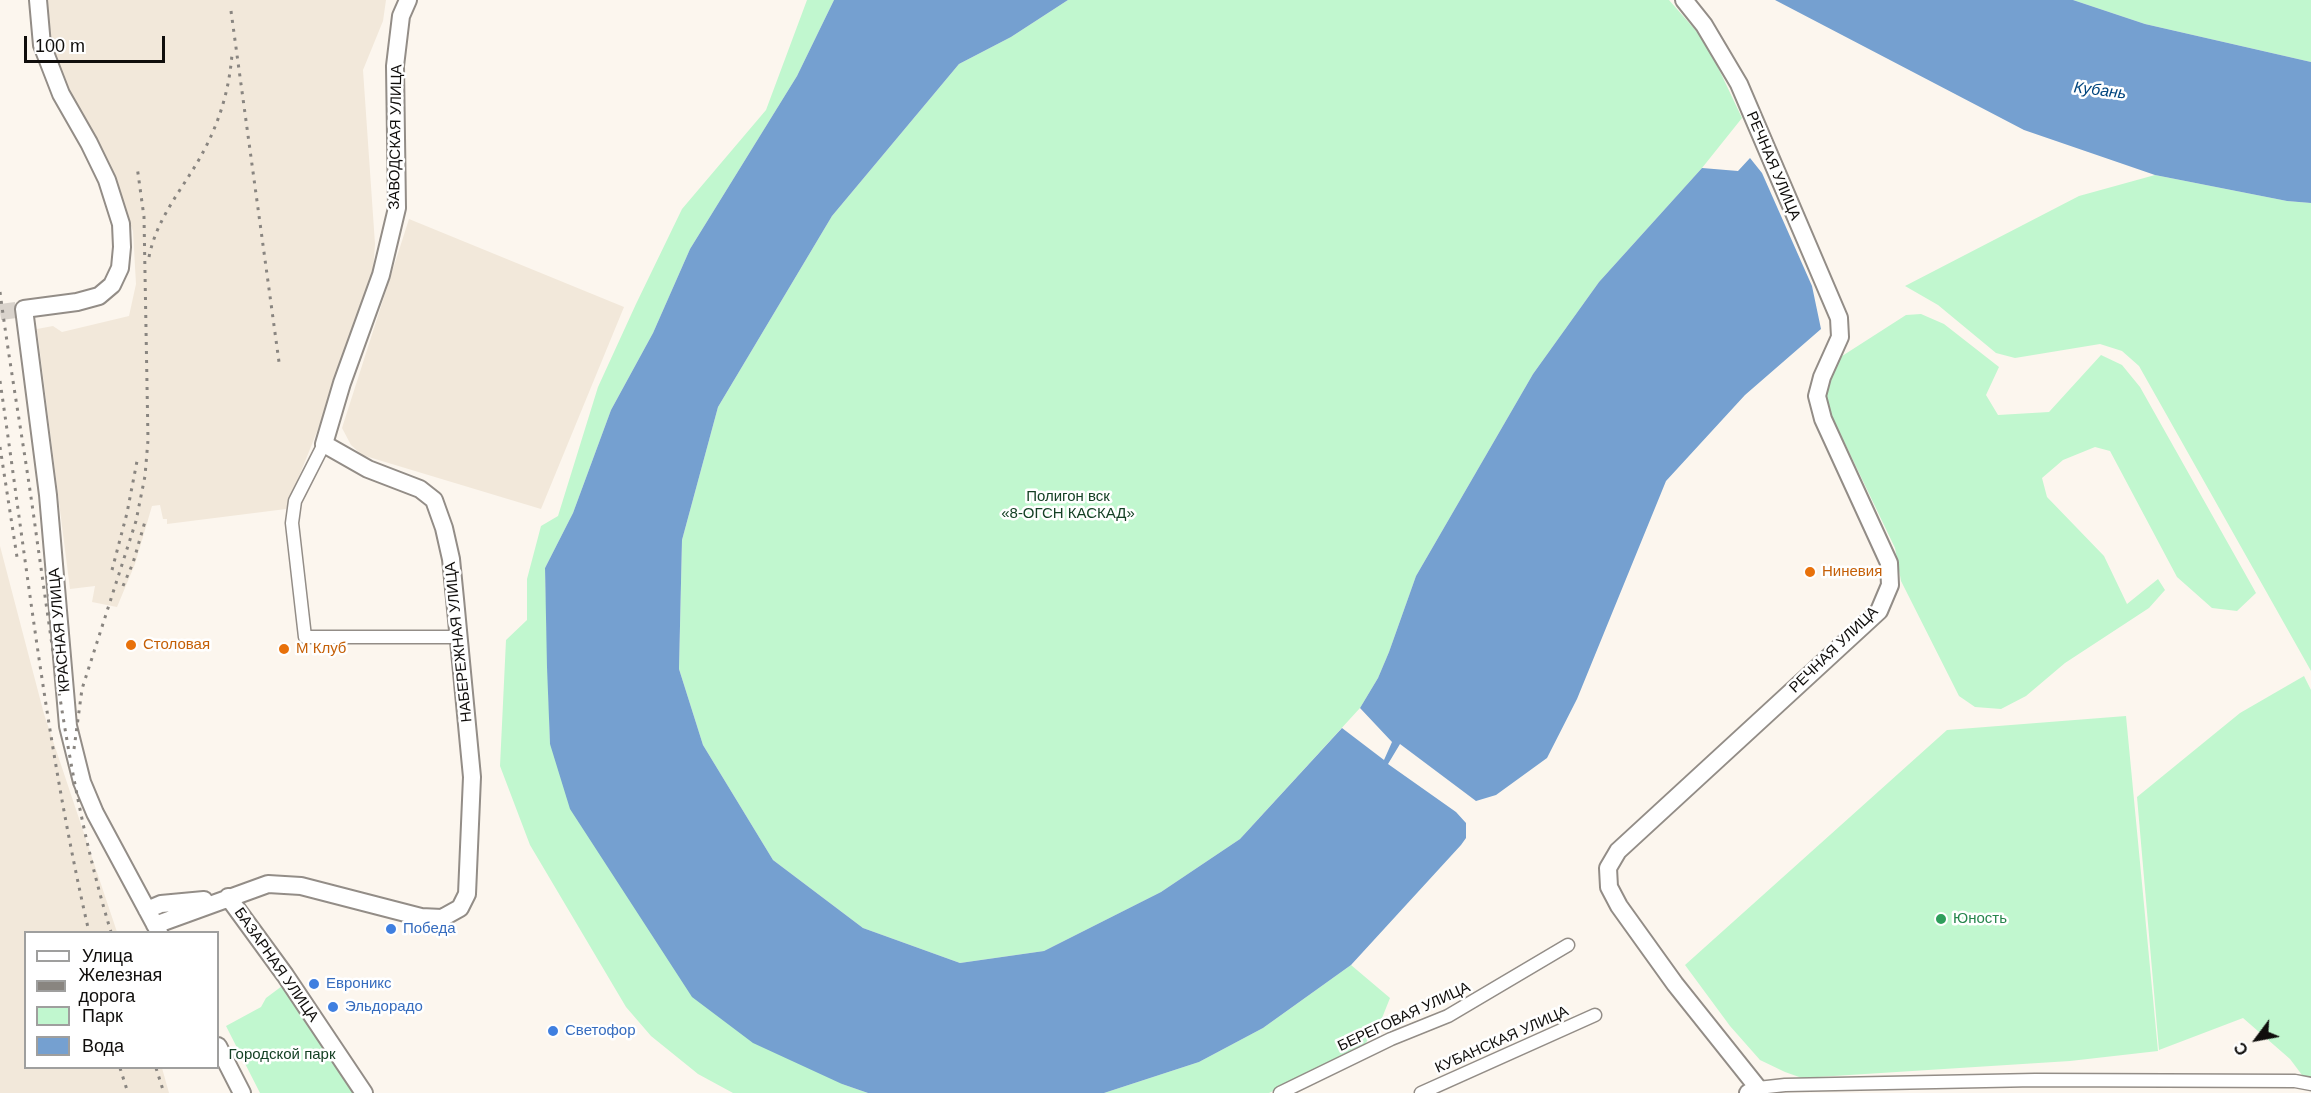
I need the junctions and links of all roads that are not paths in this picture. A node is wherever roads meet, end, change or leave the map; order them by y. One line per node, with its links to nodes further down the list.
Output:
1 (38, 0): 7 (main road, КРАСНАЯ УЛИЦА)
2 (408, 0): 4 (main road, ЗАВОДСКАЯ УЛИЦА)
3 (1684, 0): 13 (main road, РЕЧНАЯ УЛИЦА)
4 (324, 444): 5 (main road, НАБЕРЕЖНАЯ УЛИЦА); 5 (street)
5 (458, 637): 6 (main road, НАБЕРЕЖНАЯ УЛИЦА)
6 (228, 897): 7 (main road); 15 (main road, БАЗАРНАЯ УЛИЦА)
7 (154, 922)
8 (1568, 945): 16 (street, БЕРЕГОВАЯ УЛИЦА)
9 (1595, 1014): 17 (street, КУБАНСКАЯ УЛИЦА)
10 (219, 1048): 14 (main road)
11 (2311, 1084): 12 (street)
12 (1786, 1089): 13 (street)
13 (1753, 1091)
14 (242, 1093)
15 (364, 1093)
16 (1280, 1093)
17 (1421, 1093)

